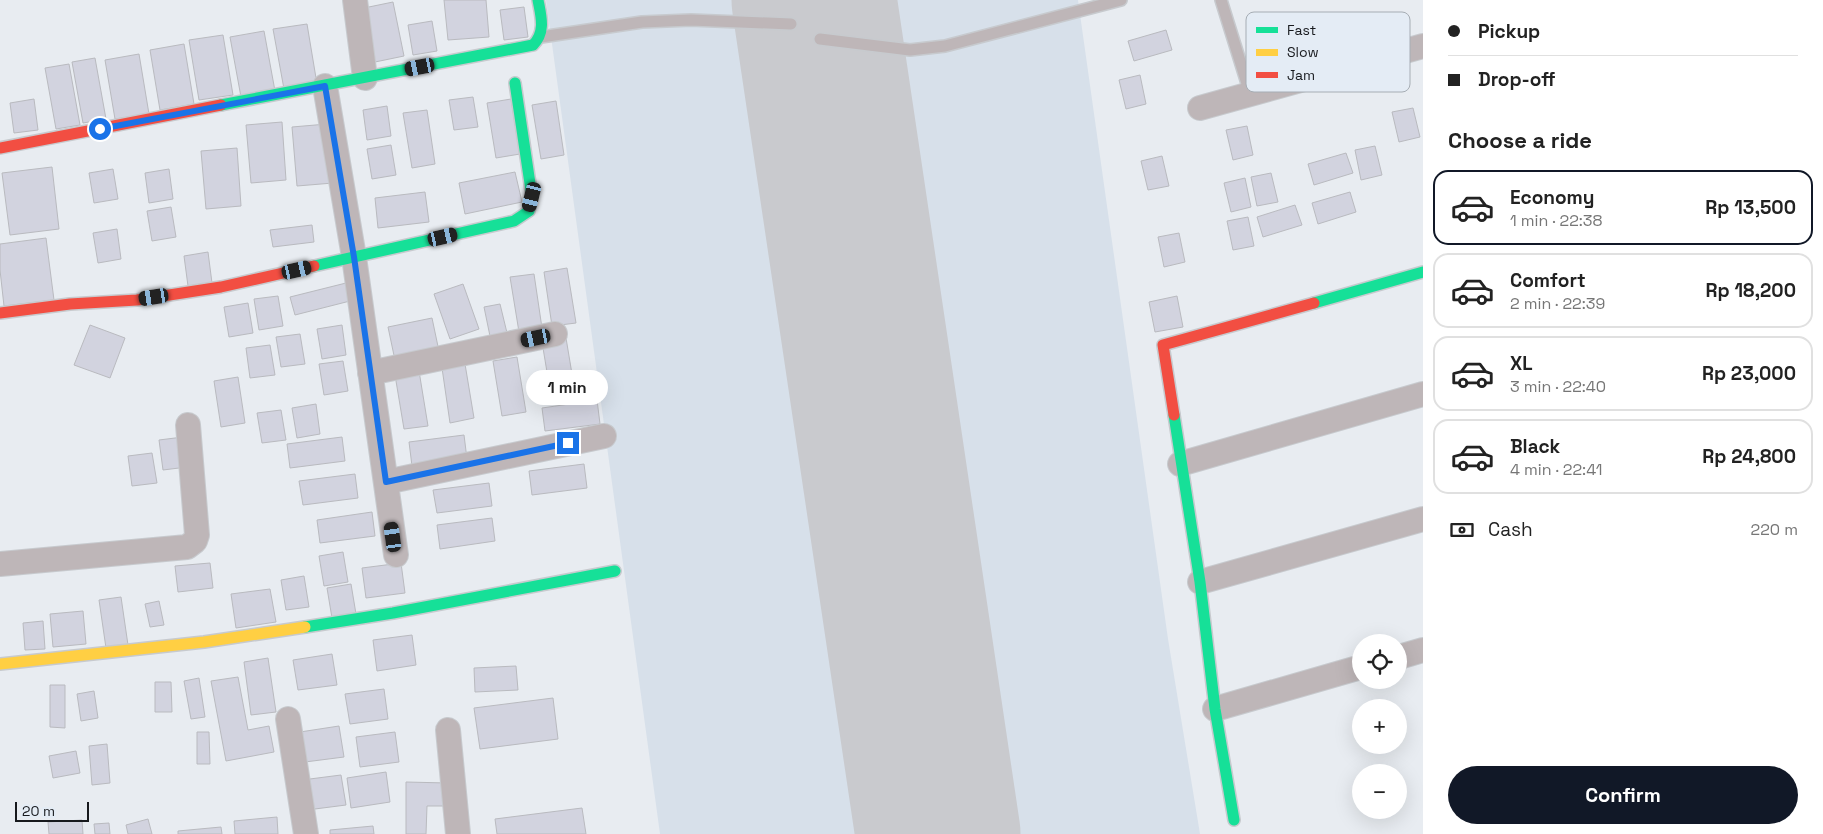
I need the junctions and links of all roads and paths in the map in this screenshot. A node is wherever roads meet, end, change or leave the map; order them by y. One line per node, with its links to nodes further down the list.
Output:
1 (355, 0): 10 (street)
2 (538, 0): 6 (street)
3 (1121, 0): 7 (lane)
4 (1221, 0): 11 (lane)
5 (791, 24): 6 (lane)
6 (541, 37): 10 (street)
7 (820, 39)
8 (1423, 46): 9 (street)
9 (1410, 50)
10 (365, 78): 13 (street)
11 (1246, 80)
12 (515, 83): 18 (street)
13 (325, 86): 17 (street); 18 (street)
14 (1254, 92): 15 (street)
15 (1250, 93): 16 (street)
16 (1200, 108)
17 (0, 148)
18 (354, 257): 20 (street); 22 (street)
19 (1423, 272): 26 (street)
20 (0, 313)
21 (555, 334): 22 (street)
22 (370, 373): 27 (street)
23 (1423, 394): 26 (street)
24 (188, 425): 30 (street)
25 (604, 436): 27 (street)
26 (1180, 464): 32 (street)
27 (386, 482): 29 (street)
28 (1423, 520): 32 (street)
29 (396, 555)
30 (0, 564)
31 (615, 571): 35 (street)
32 (1200, 582): 37 (street)
33 (1423, 650): 34 (street)
34 (1407, 654)
35 (0, 664)
36 (1352, 670): 37 (street)
37 (1215, 709): 40 (street)
38 (288, 719): 41 (street)
39 (448, 730): 42 (street)
40 (1234, 820)
41 (306, 834)
42 (458, 834)

